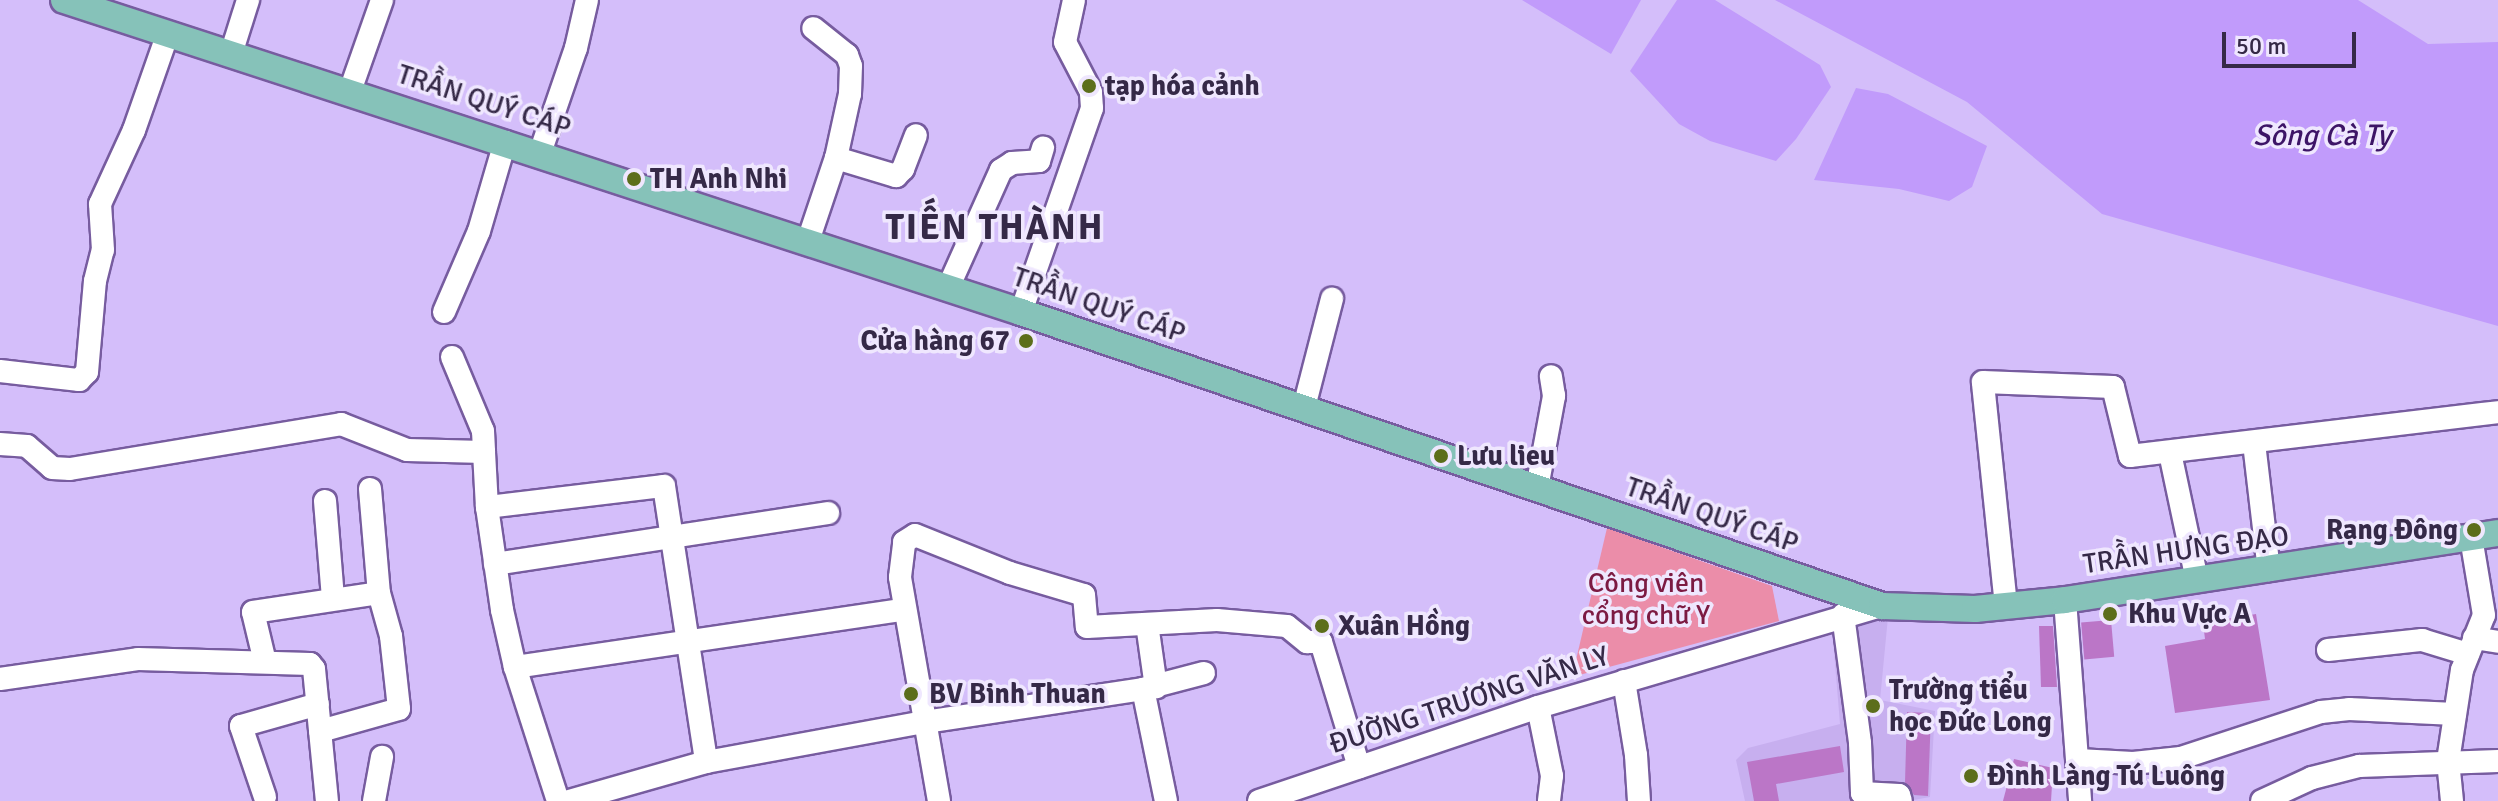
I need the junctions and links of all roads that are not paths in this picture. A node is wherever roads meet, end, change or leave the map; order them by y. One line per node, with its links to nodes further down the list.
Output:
1 (64, 0): 6 (main road, TRẦN QUÝ CÁP)
2 (248, 0): 9 (street)
3 (382, 0): 10 (street)
4 (587, 0): 14 (street)
5 (1074, 0): 20 (street)
6 (98, 5): 8 (main road, TRẦN QUÝ CÁP)
7 (813, 28): 15 (street)
8 (168, 33): 9 (main road, TRẦN QUÝ CÁP); 22 (street)
9 (231, 54): 10 (main road, TRẦN QUÝ CÁP)
10 (350, 91): 12 (main road, TRẦN QUÝ CÁP)
11 (916, 135): 15 (street)
12 (505, 142): 14 (main road, TRẦN QUÝ CÁP); 19 (street)
13 (1043, 148): 17 (street)
14 (540, 153): 16 (main road, TRẦN QUÝ CÁP)
15 (836, 158): 16 (street)
16 (808, 241): 17 (main road, TRẦN QUÝ CÁP)
17 (948, 288): 20 (main road, TRẦN QUÝ CÁP)
18 (1332, 299): 24 (street)
19 (444, 312)
20 (1021, 312): 24 (main road, TRẦN QUÝ CÁP)
21 (452, 357): 28 (street)
22 (0, 371)
23 (1551, 376): 30 (street)
24 (1304, 407): 30 (main road, TRẦN QUÝ CÁP)
25 (2498, 412): 26 (street)
26 (2254, 443): 29 (street); 39 (street)
27 (0, 444): 28 (street)
28 (484, 452): 33 (street)
29 (2170, 453): 40 (street); 45 (street)
30 (1537, 488): 44 (main road, TRẦN QUÝ CÁP)
31 (370, 489): 41 (street)
32 (325, 501): 42 (street)
33 (487, 507): 37 (street); 38 (street)
34 (828, 513): 37 (street)
35 (2498, 533): 36 (main road, TRẦN HƯNG ĐẠO)
36 (2471, 537): 39 (main road, TRẦN HƯNG ĐẠO); 51 (street)
37 (673, 538): 38 (street); 49 (street)
38 (495, 564): 54 (street)
39 (2269, 570): 40 (main road, TRẦN HƯNG ĐẠO)
40 (2197, 580): 43 (main road, TRẦN HƯNG ĐẠO)
41 (379, 593): 42 (street); 63 (street)
42 (333, 598): 53 (street)
43 (2065, 600): 45 (main road, TRẦN HƯNG ĐẠO); 65 (street)
44 (1882, 606): 45 (main road, TRẦN HƯNG ĐẠO); 47 (street, ĐƯỜNG TRƯƠNG VĂN LY)
45 (2006, 606)
46 (903, 610): 48 (street); 49 (street); 62 (street)
47 (1843, 615): 57 (street, ĐƯỜNG TRƯƠNG VĂN LY); 80 (street)
48 (1147, 624): 58 (street); 69 (street)
49 (690, 640): 54 (street); 68 (street)
50 (2498, 642): 51 (street)
51 (2471, 646): 52 (street); 61 (street)
52 (2328, 650)
53 (265, 662): 56 (street); 59 (street)
54 (515, 667): 74 (street)
55 (1204, 673): 58 (street)
56 (0, 679)
57 (1624, 681): 60 (street, ĐƯỜNG TRƯƠNG VĂN LY); 79 (street)
58 (1149, 688): 62 (street); 77 (street)
59 (318, 704): 63 (street); 70 (street)
60 (1538, 707): 69 (street, ĐƯỜNG TRƯƠNG VĂN LY); 71 (street)
61 (2455, 714): 65 (street); 66 (street)
62 (925, 722): 68 (street); 76 (street)
63 (320, 731): 72 (street)
64 (382, 757): 73 (street)
65 (2078, 760): 81 (street)
66 (2448, 761): 67 (street); 82 (street); 83 (street)
67 (2498, 761)
68 (706, 762): 75 (street)
69 (1359, 767): 78 (street, ĐƯỜNG TRƯƠNG VĂN LY)
70 (265, 797)
71 (1550, 800)
72 (327, 801)
73 (374, 801)
74 (558, 801)
75 (569, 801)
76 (939, 801)
77 (1166, 801)
78 (1259, 801)
79 (1639, 801)
80 (1901, 801)
81 (2080, 801)
82 (2262, 801)
83 (2452, 801)

